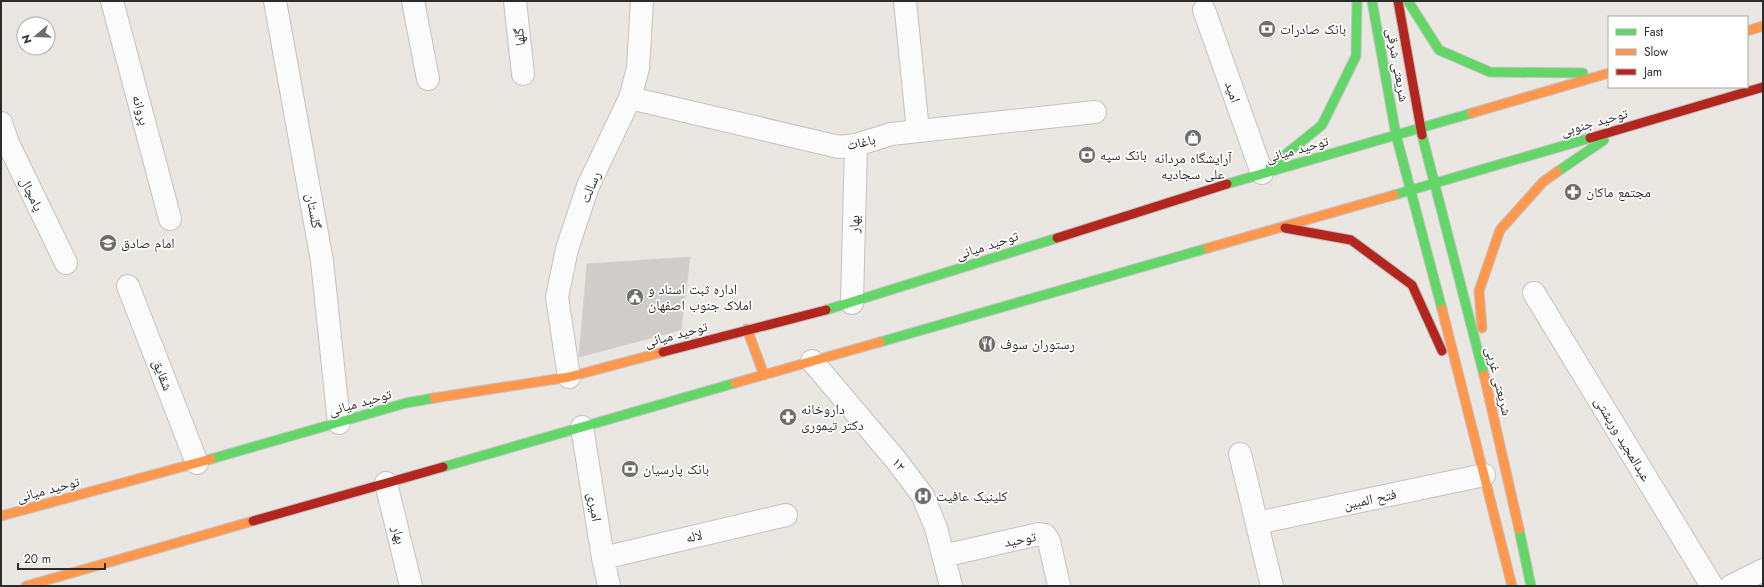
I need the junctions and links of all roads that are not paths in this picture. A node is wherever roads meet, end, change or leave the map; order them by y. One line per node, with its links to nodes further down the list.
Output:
1 (112, 1): 29 (street, پروانه)
2 (275, 1): 41 (street, گلستان)
3 (413, 1): 16 (street)
4 (516, 1): 15 (street, گلها)
5 (642, 1): 18 (street, رسالت)
6 (905, 1): 23 (street)
7 (1357, 1): 26 (main road)
8 (1372, 1): 24 (main road, شریعتی شرقی)
9 (1398, 1): 21 (main road, شریعتی شرقی)
10 (1408, 1): 14 (main road)
11 (1204, 10): 26 (street, امید)
12 (1763, 26): 13 (main road)
13 (1748, 31)
14 (1608, 73): 21 (main road)
15 (523, 74)
16 (428, 80)
17 (1763, 87): 22 (main road, توحید جنوبی)
18 (630, 98): 25 (street, باغات); 38 (street, رسالت)
19 (1095, 112): 23 (street, باغات)
20 (1, 123): 31 (street, پامچال)
21 (1420, 127): 24 (main road, توحید میانی); 27 (main road, شریعتی شرقی)
22 (1621, 129): 27 (main road, توحید جنوبی); 39 (main road)
23 (918, 131): 25 (street, باغات)
24 (1396, 134): 26 (main road, توحید میانی); 28 (main road, شریعتی شرقی)
25 (856, 145): 34 (street, بهار)
26 (1262, 173): 34 (main road, توحید میانی)
27 (1433, 183): 28 (main road); 39 (main road, شریعتی غربی)
28 (1410, 190): 30 (main road); 40 (main road)
29 (170, 219)
30 (1280, 228): 36 (main road); 40 (main road)
31 (66, 263)
32 (128, 286): 44 (street, شقایق)
33 (1534, 293): 61 (street, عبدالمجید ورپشتی)
34 (852, 303): 35 (main road, توحید میانی)
35 (747, 329): 37 (main road); 38 (main road, توحید میانی)
36 (812, 361): 37 (main road); 50 (street, ۱۲)
37 (764, 375): 42 (main road)
38 (569, 377): 41 (main road, توحید میانی)
39 (1488, 389): 60 (main road, شریعتی غربی)
40 (1467, 404): 45 (main road)
41 (339, 423): 44 (main road, توحید میانی)
42 (582, 427): 46 (main road); 51 (street, امیری)
43 (1240, 454): 49 (street)
44 (197, 463): 48 (main road, توحید میانی)
45 (1484, 475): 49 (street, فتح المبین); 59 (main road)
46 (386, 483): 53 (main road); 54 (street, بهار)
47 (786, 515): 51 (street, لاله)
48 (1, 516)
49 (1257, 523): 58 (street)
50 (943, 556): 56 (street, ۱۲); 57 (street, توحید)
51 (602, 558): 55 (street, امیری)
52 (1763, 570): 62 (street)
53 (26, 586)
54 (411, 586)
55 (609, 586)
56 (951, 586)
57 (1058, 586)
58 (1272, 586)
59 (1512, 586)
60 (1532, 586)
61 (1712, 586)
62 (1730, 586)

